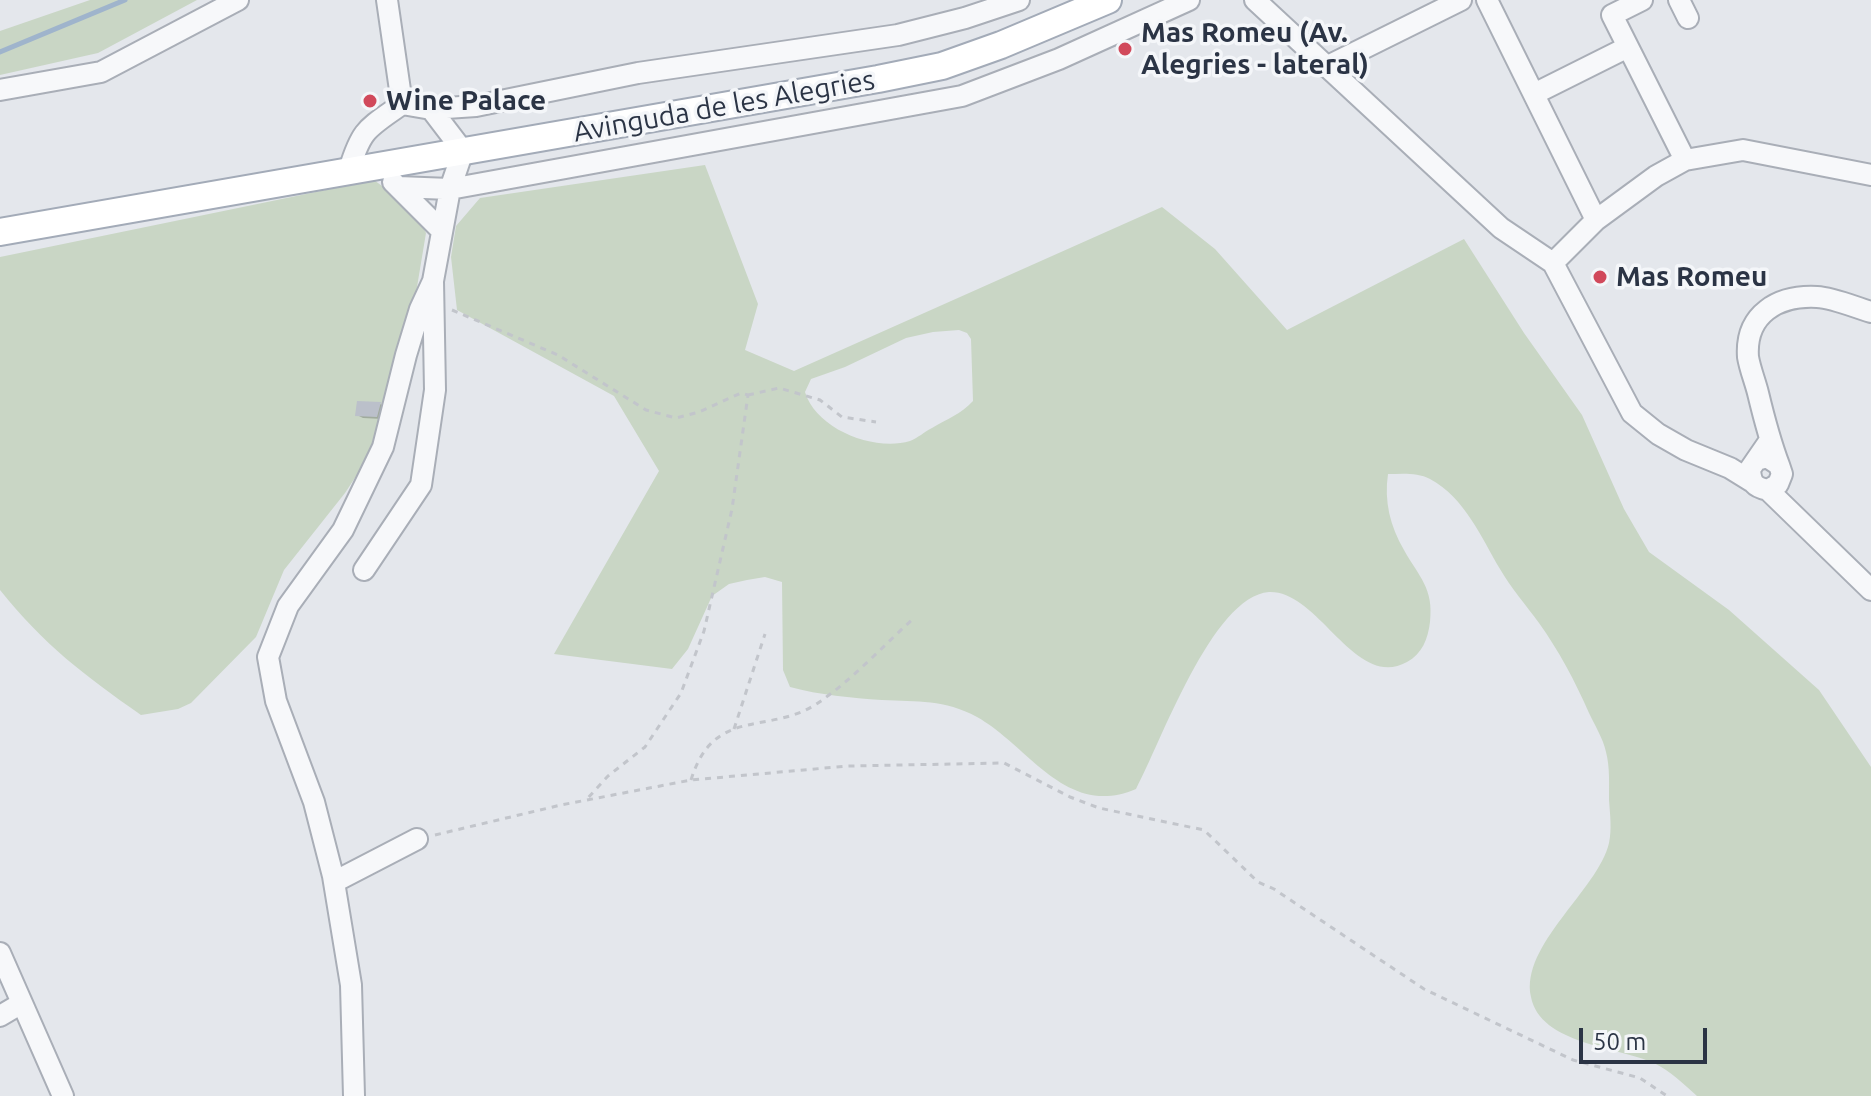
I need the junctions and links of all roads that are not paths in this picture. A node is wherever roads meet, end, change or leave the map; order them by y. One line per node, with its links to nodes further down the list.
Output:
1 (238, 0): 14 (street)
2 (387, 0): 16 (street)
3 (1019, 0): 17 (street)
4 (1108, 0): 18 (main road, Avinguda de les Alegries)
5 (1189, 0): 24 (street)
6 (1240, 0): 11 (street)
7 (1255, 0): 11 (street)
8 (1461, 0): 13 (street)
9 (1487, 0): 15 (street)
10 (1642, 0): 12 (street)
11 (1272, 18): 13 (street)
12 (1628, 47): 15 (street); 19 (street)
13 (1326, 67): 28 (street)
14 (0, 90)
15 (1534, 94): 25 (street)
16 (402, 104): 17 (street); 21 (street)
17 (431, 109): 18 (street)
18 (463, 151): 20 (main road, Avinguda de les Alegries); 24 (street)
19 (1685, 160): 22 (street); 25 (street)
20 (376, 165): 21 (main road, Avinguda de les Alegries); 23 (street)
21 (349, 170): 27 (main road, Avinguda de les Alegries)
22 (1871, 175)
23 (398, 187): 24 (street); 26 (street)
24 (450, 189): 26 (street)
25 (1596, 220): 28 (street)
26 (442, 231): 29 (street)
27 (0, 232)
28 (1553, 263): 31 (street)
29 (433, 281): 32 (street); 35 (street)
30 (1871, 312): 31 (street)
31 (1759, 474): 33 (street)
32 (364, 570)
33 (1871, 590)
34 (417, 839): 35 (street)
35 (334, 882): 40 (street)
36 (0, 953): 37 (street)
37 (22, 1003): 38 (street); 39 (street)
38 (0, 1016)
39 (63, 1096)
40 (354, 1096)

